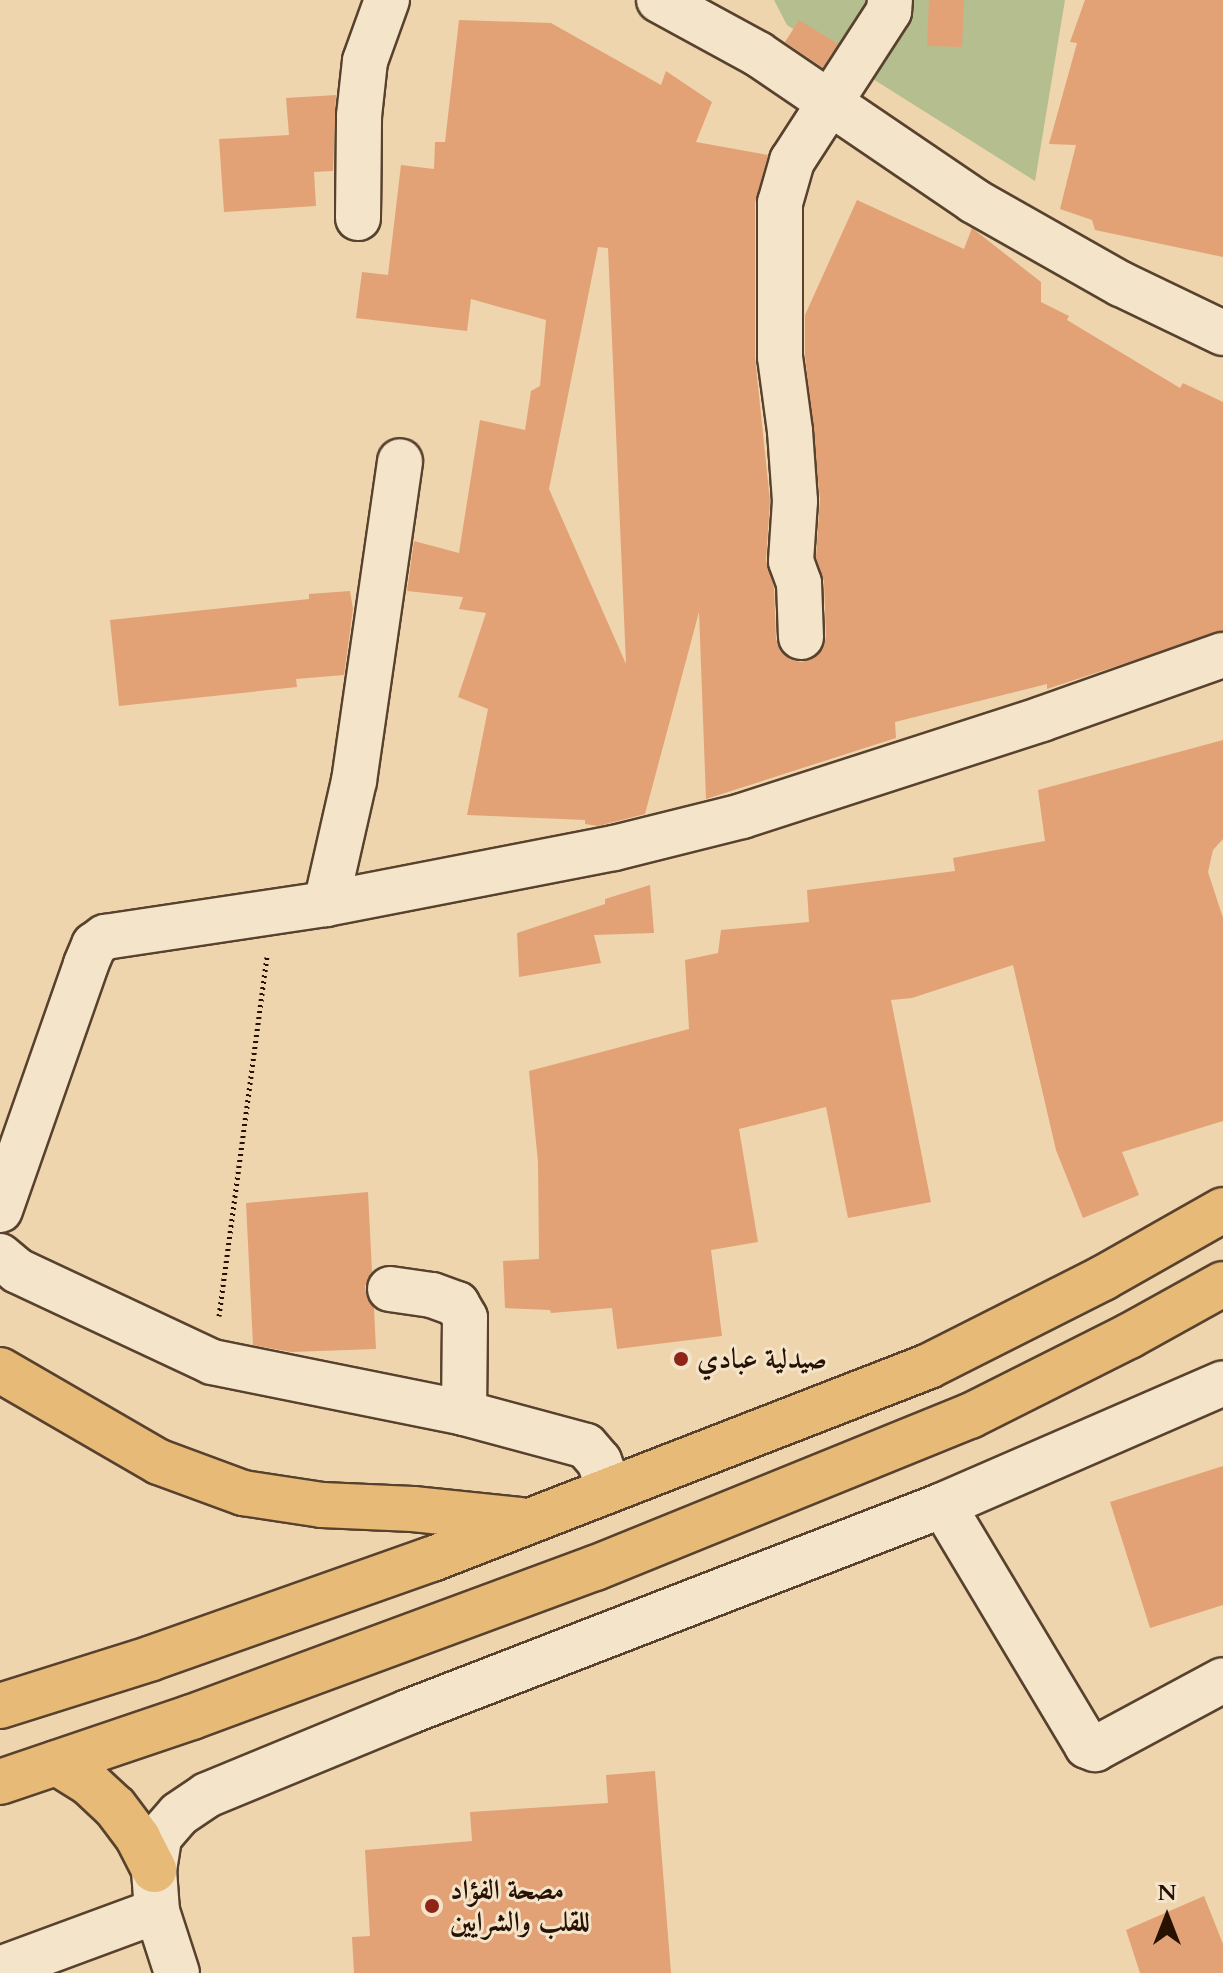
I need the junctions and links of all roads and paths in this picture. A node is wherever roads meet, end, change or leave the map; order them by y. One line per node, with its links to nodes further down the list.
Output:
1 (387, 0): 5 (street)
2 (659, 0): 4 (street)
3 (890, 0): 4 (street)
4 (830, 100): 6 (street); 8 (street)
5 (358, 218)
6 (1223, 333)
7 (400, 461): 10 (street)
8 (801, 637)
9 (1223, 655): 10 (street)
10 (326, 904): 11 (street)
11 (273, 913): 12 (street); 17 (path)
12 (0, 1210)
13 (1223, 1210): 21 (highway)
14 (0, 1256): 17 (street)
15 (1223, 1284): 26 (highway)
16 (390, 1289): 20 (street)
17 (212, 1362): 20 (street)
18 (0, 1370): 23 (highway)
19 (1223, 1383): 22 (street)
20 (464, 1413): 21 (street)
21 (610, 1489): 23 (highway)
22 (943, 1505): 24 (street); 28 (street)
23 (526, 1520): 25 (highway)
24 (1223, 1680)
25 (0, 1706)
26 (57, 1763): 27 (highway); 28 (highway)
27 (0, 1782)
28 (156, 1891): 29 (street); 30 (street)
29 (0, 1969)
30 (177, 1973)

